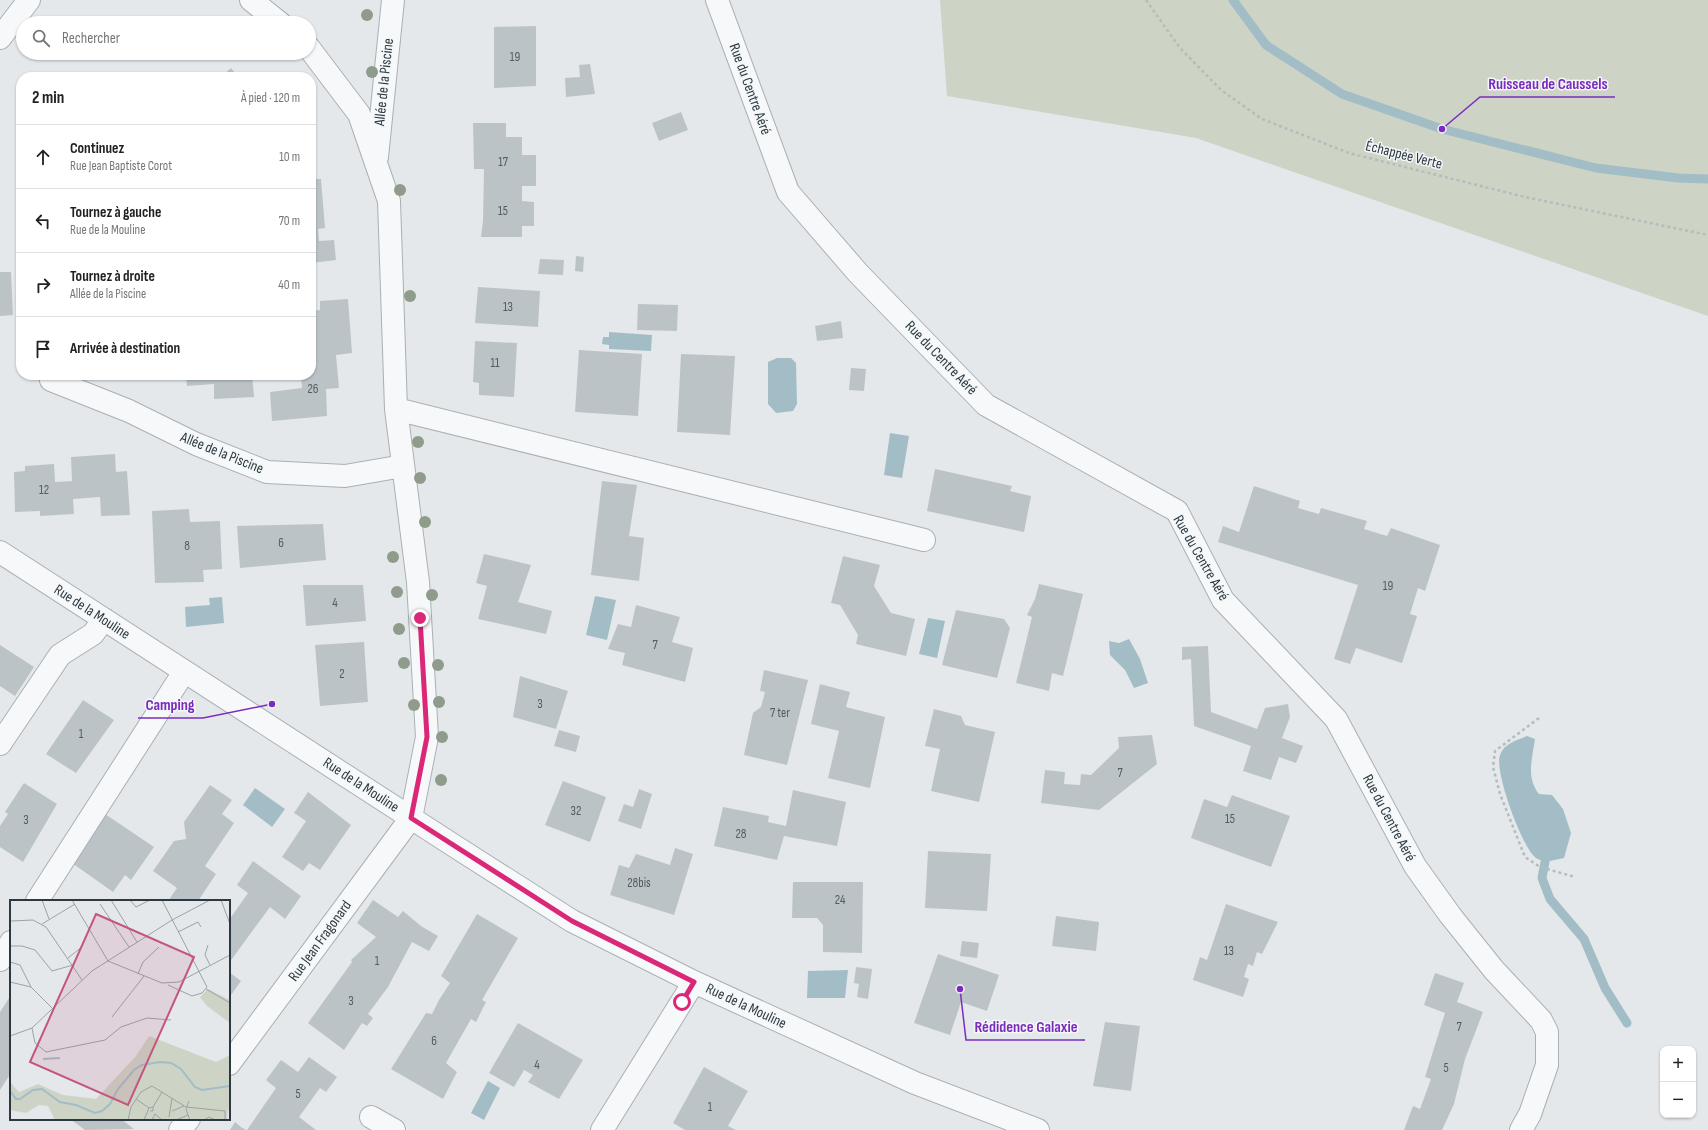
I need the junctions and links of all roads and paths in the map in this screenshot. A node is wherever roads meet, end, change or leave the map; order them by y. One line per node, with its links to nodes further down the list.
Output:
1 (29, 0): 6 (street)
2 (251, 0): 7 (street)
3 (393, 0): 11 (street, Allée de la Piscine)
4 (717, 0): 35 (street, Rue du Centre Aéré)
5 (1146, 0): 12 (path, Échappée Verte)
6 (17, 16)
7 (271, 16)
8 (16, 17): 9 (street)
9 (0, 38)
10 (316, 57): 11 (street, Allée de la Piscine)
11 (376, 164): 14 (street, Allée de la Piscine)
12 (1708, 235)
13 (51, 380): 15 (street, Allée de la Piscine)
14 (396, 409): 15 (street, Allée de la Piscine); 16 (street)
15 (403, 466): 22 (street, Allée de la Piscine)
16 (924, 540)
17 (0, 552): 18 (street, Rue de la Mouline)
18 (104, 619): 19 (street, Rue de la Mouline); 21 (street)
19 (184, 672): 22 (street, Rue de la Mouline); 24 (street)
20 (1538, 718): 23 (path)
21 (0, 744)
22 (411, 818): 27 (street, Rue de la Mouline); 28 (street, Rue Jean Fragonard)
23 (1575, 877)
24 (39, 900)
25 (10, 944): 26 (street)
26 (0, 960)
27 (694, 982): 33 (street); 34 (street, Rue de la Mouline)
28 (230, 1063)
29 (371, 1117): 32 (street)
30 (187, 1120): 31 (street)
31 (180, 1130)
32 (394, 1130)
33 (602, 1130)
34 (1038, 1130)
35 (1522, 1130)

